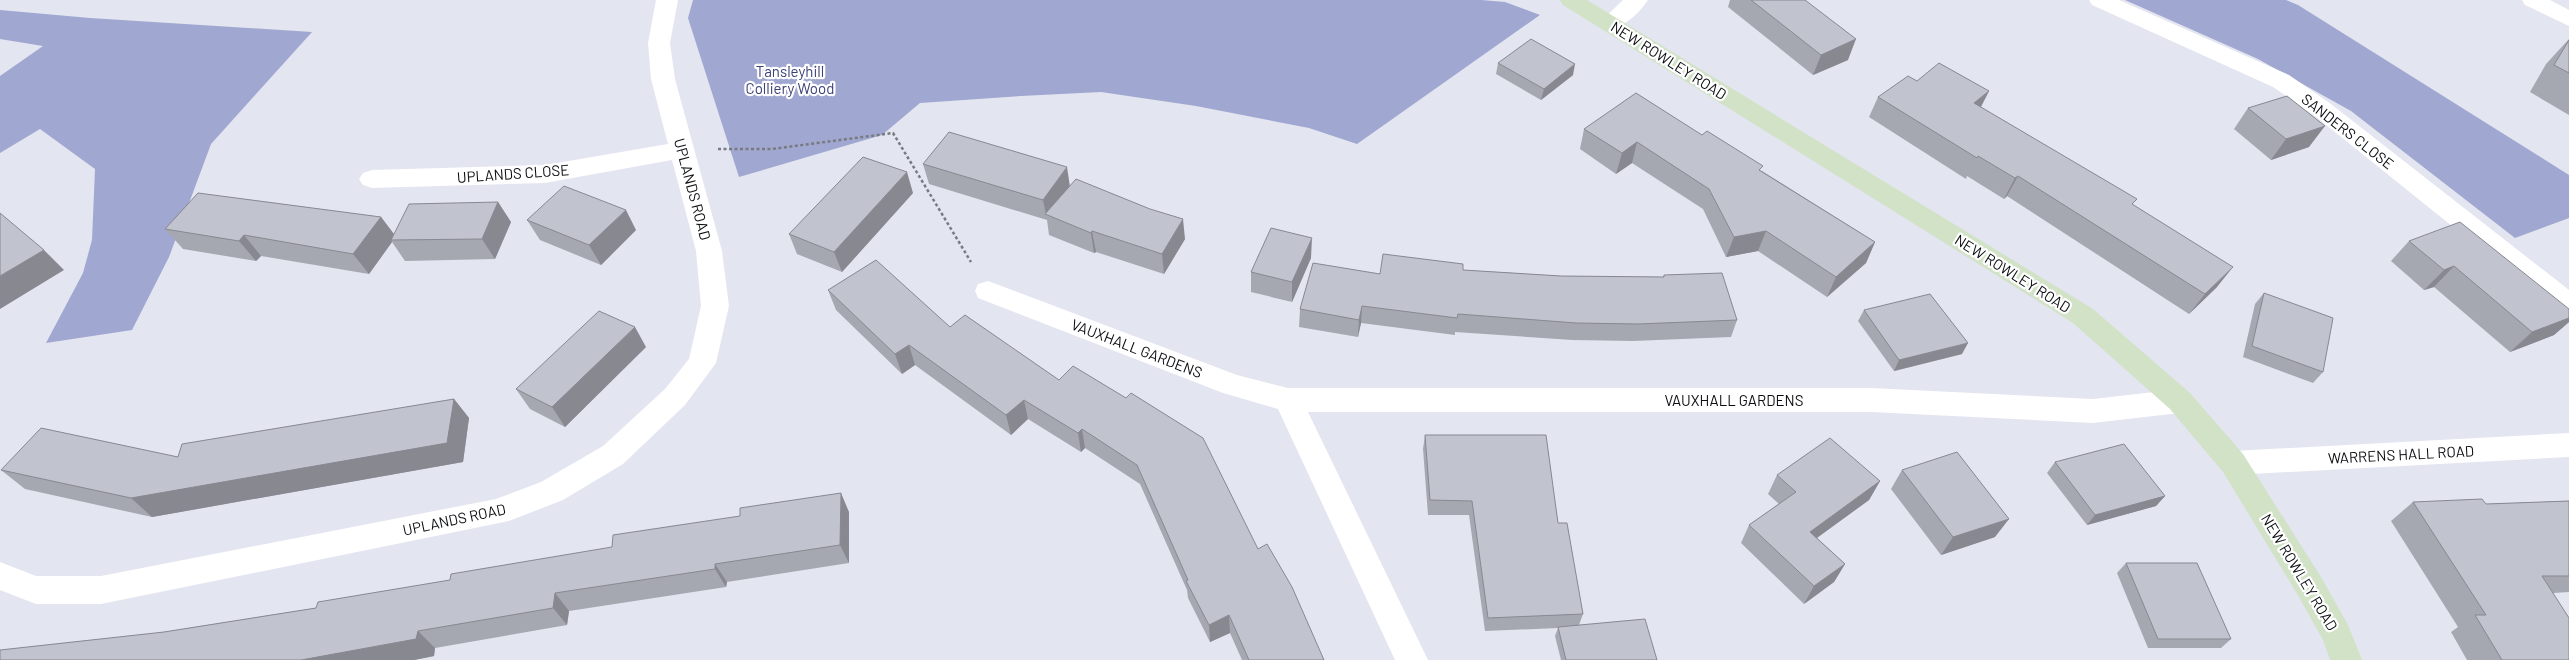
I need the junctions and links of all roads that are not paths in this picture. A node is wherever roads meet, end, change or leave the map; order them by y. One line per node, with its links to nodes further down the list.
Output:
1 (667, 0): 8 (street, UPLANDS ROAD)
2 (1571, 0): 7 (main road, NEW ROWLEY ROAD)
3 (1637, 0): 7 (street)
4 (2100, 0): 11 (street, SANDERS CLOSE)
5 (2533, 0): 6 (street)
6 (2569, 19)
7 (1610, 23): 13 (main road, NEW ROWLEY ROAD)
8 (683, 150): 9 (street, UPLANDS CLOSE); 16 (street, UPLANDS ROAD)
9 (372, 179)
10 (988, 291): 12 (street, VAUXHALL GARDENS)
11 (2569, 305)
12 (1288, 400): 13 (street, VAUXHALL GARDENS); 17 (street)
13 (2180, 401): 15 (main road, NEW ROWLEY ROAD)
14 (2569, 445): 15 (street, WARRENS HALL ROAD)
15 (2233, 462): 18 (main road, NEW ROWLEY ROAD)
16 (0, 576)
17 (1412, 660)
18 (2346, 660)

